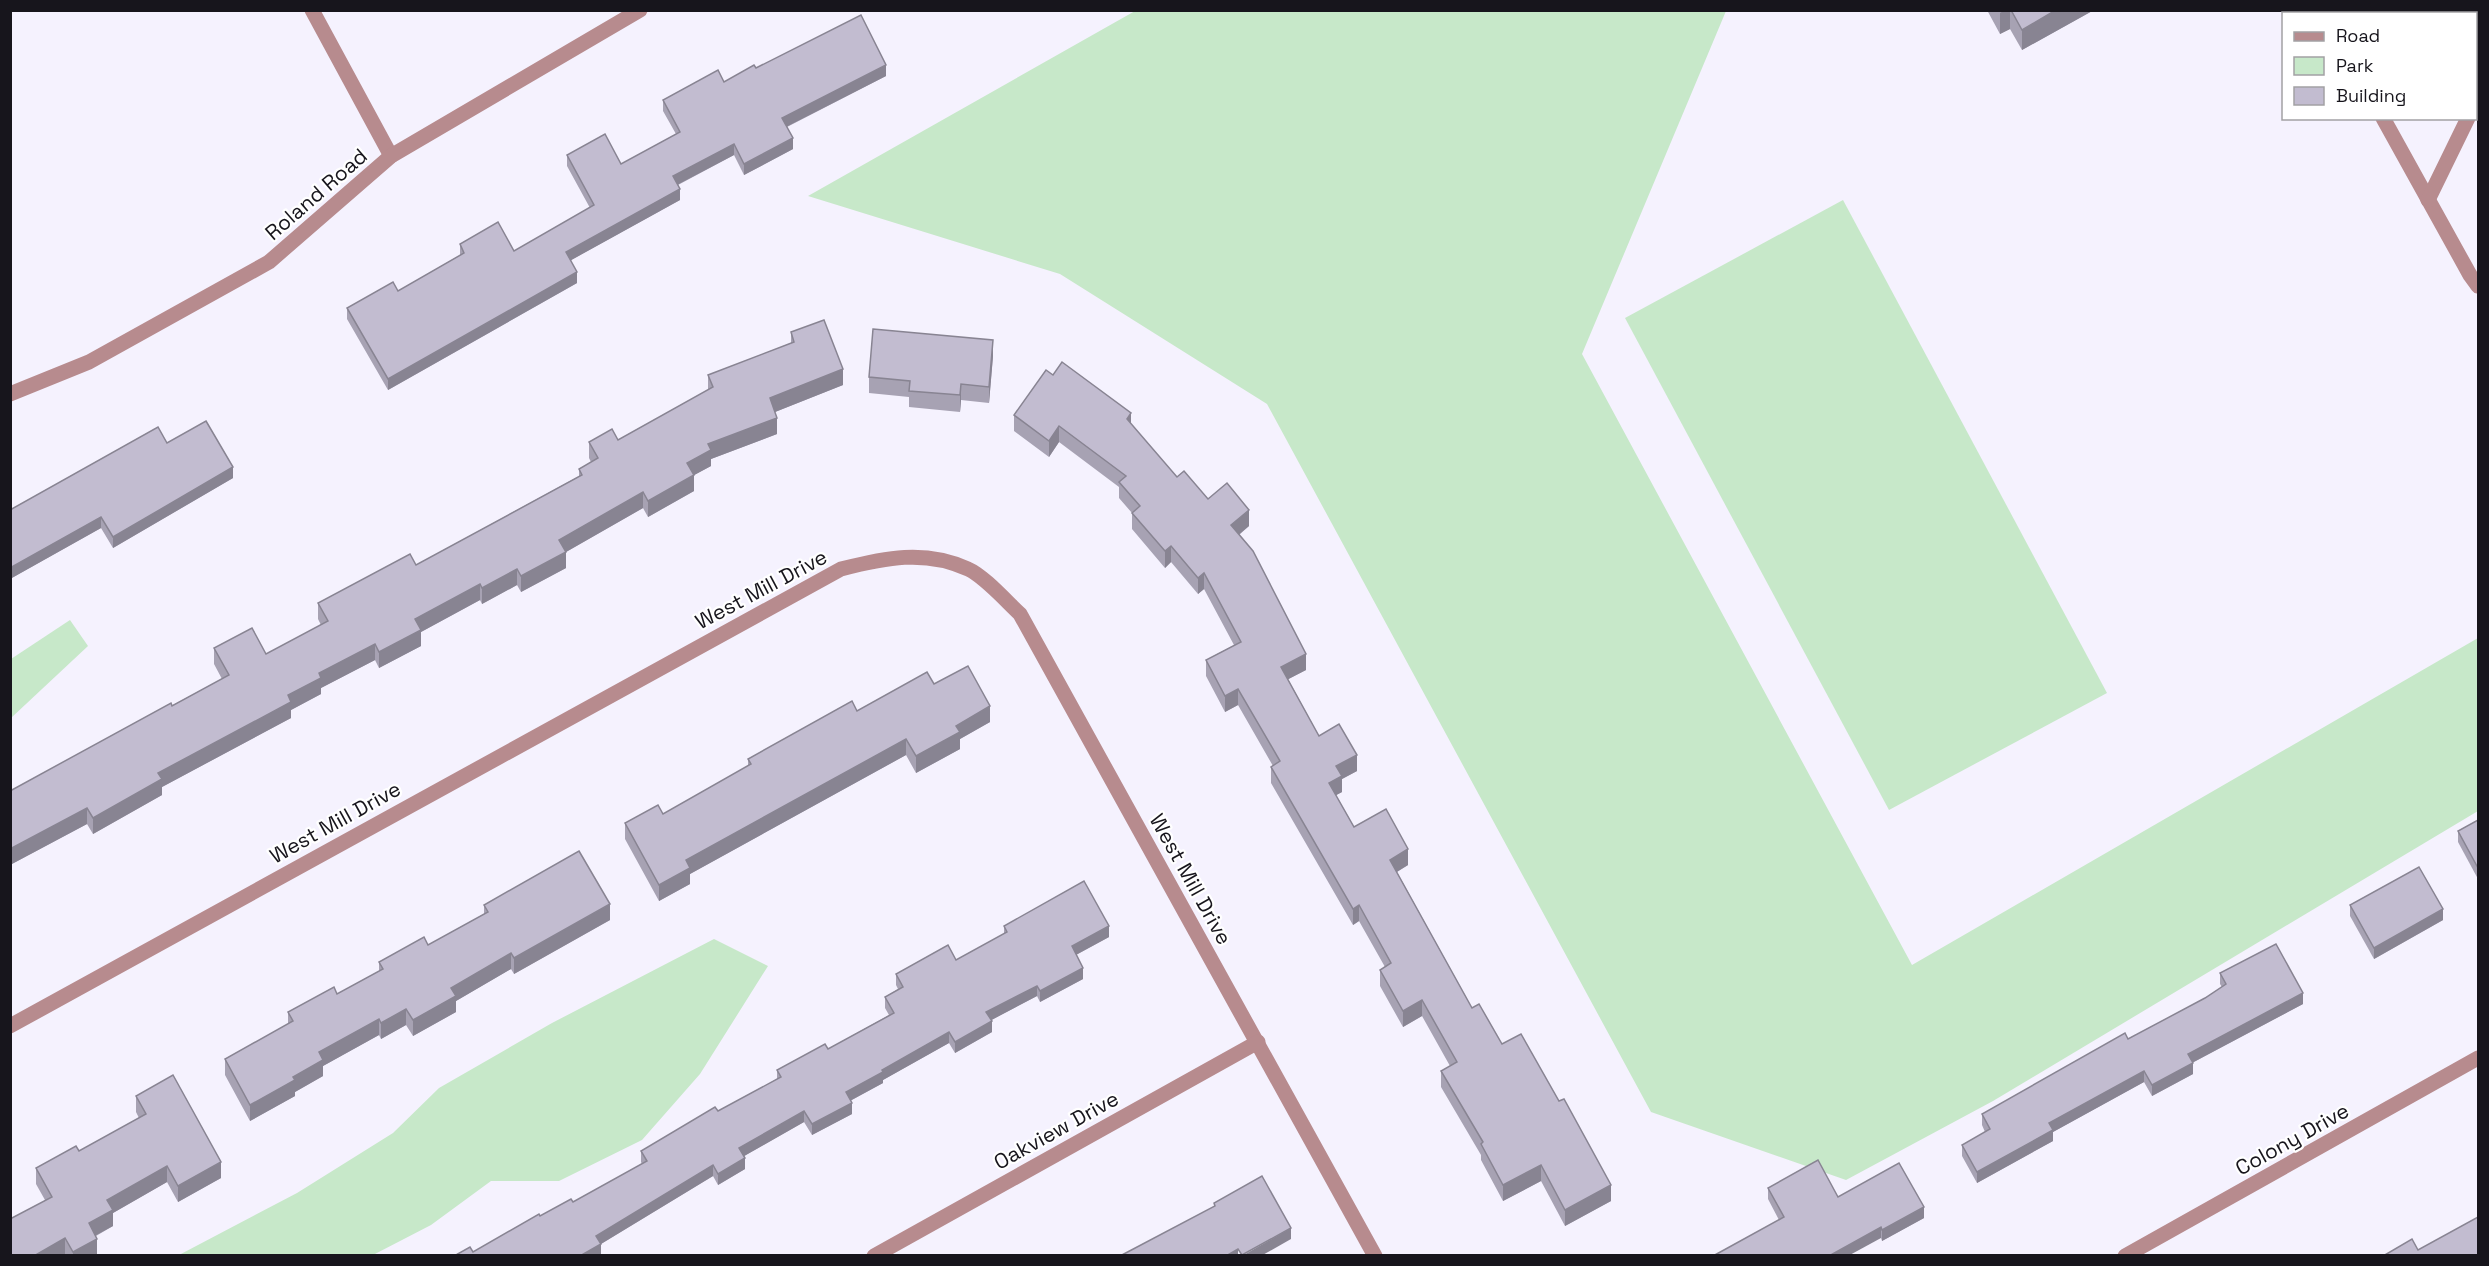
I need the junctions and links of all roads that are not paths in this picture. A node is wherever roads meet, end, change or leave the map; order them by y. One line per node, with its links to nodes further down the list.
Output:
1 (312, 10): 5 (street)
2 (640, 10): 5 (street, Roland Road)
3 (2384, 120): 6 (street)
4 (2467, 120): 6 (street)
5 (391, 156): 8 (street, Roland Road)
6 (2428, 200): 7 (street)
7 (2478, 286)
8 (10, 394)
9 (10, 1026): 10 (street, West Mill Drive)
10 (1258, 1042): 12 (street, Oakview Drive); 13 (street, West Mill Drive)
11 (2478, 1058): 14 (street, Colony Drive)
12 (874, 1256)
13 (1375, 1256)
14 (2125, 1256)

